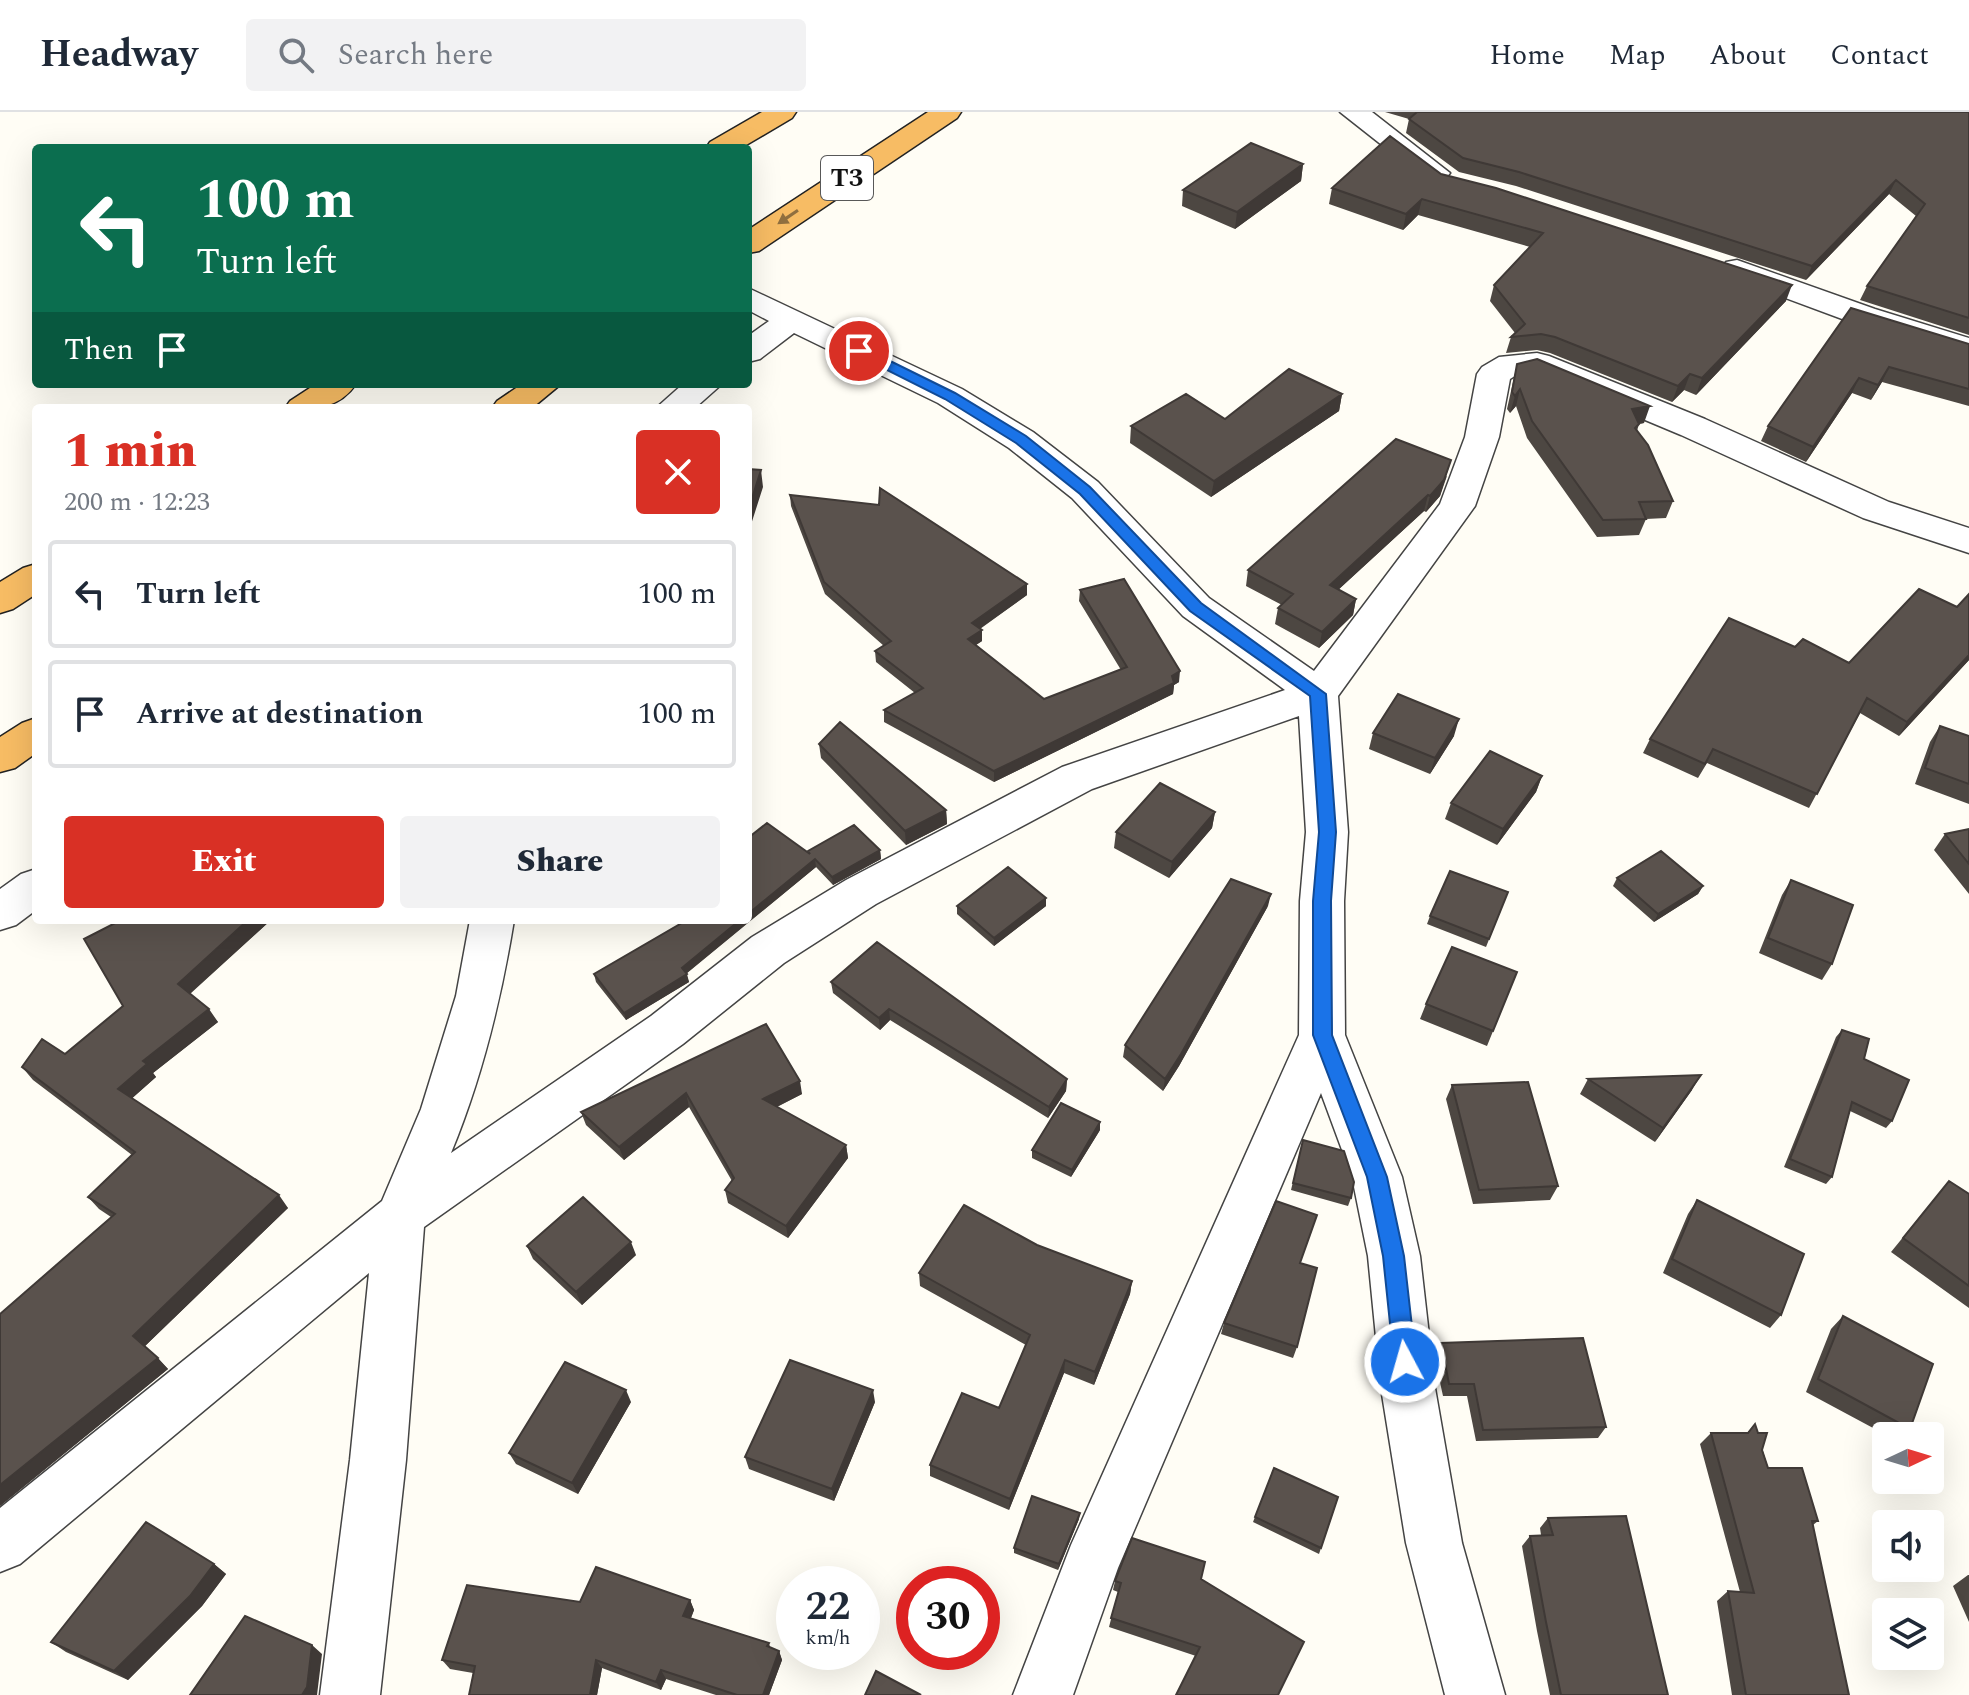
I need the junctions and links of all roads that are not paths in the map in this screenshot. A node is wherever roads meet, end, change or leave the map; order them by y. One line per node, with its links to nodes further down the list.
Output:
1 (782, 112): 4 (highway)
2 (947, 112): 6 (highway, T3, one-way to 6)
3 (1354, 112): 5 (street)
4 (727, 144)
5 (1462, 184)
6 (752, 241)
7 (1707, 260): 11 (street)
8 (752, 300): 9 (street)
9 (792, 319): 10 (street); 21 (street)
10 (752, 349)
11 (1969, 349)
12 (333, 388): 15 (highway)
13 (538, 388): 16 (highway)
14 (700, 388): 17 (street)
15 (308, 404)
16 (515, 404)
17 (678, 404)
18 (1969, 541): 21 (street)
19 (32, 580): 20 (highway)
20 (0, 600)
21 (1318, 694): 27 (street); 28 (street)
22 (32, 736): 23 (highway)
23 (0, 757)
24 (32, 889): 25 (street)
25 (0, 913)
26 (491, 924): 28 (street)
27 (1322, 1035): 31 (street); 32 (street)
28 (400, 1216): 29 (street); 30 (street)
29 (0, 1544)
30 (350, 1695)
31 (1043, 1695)
32 (1475, 1695)

